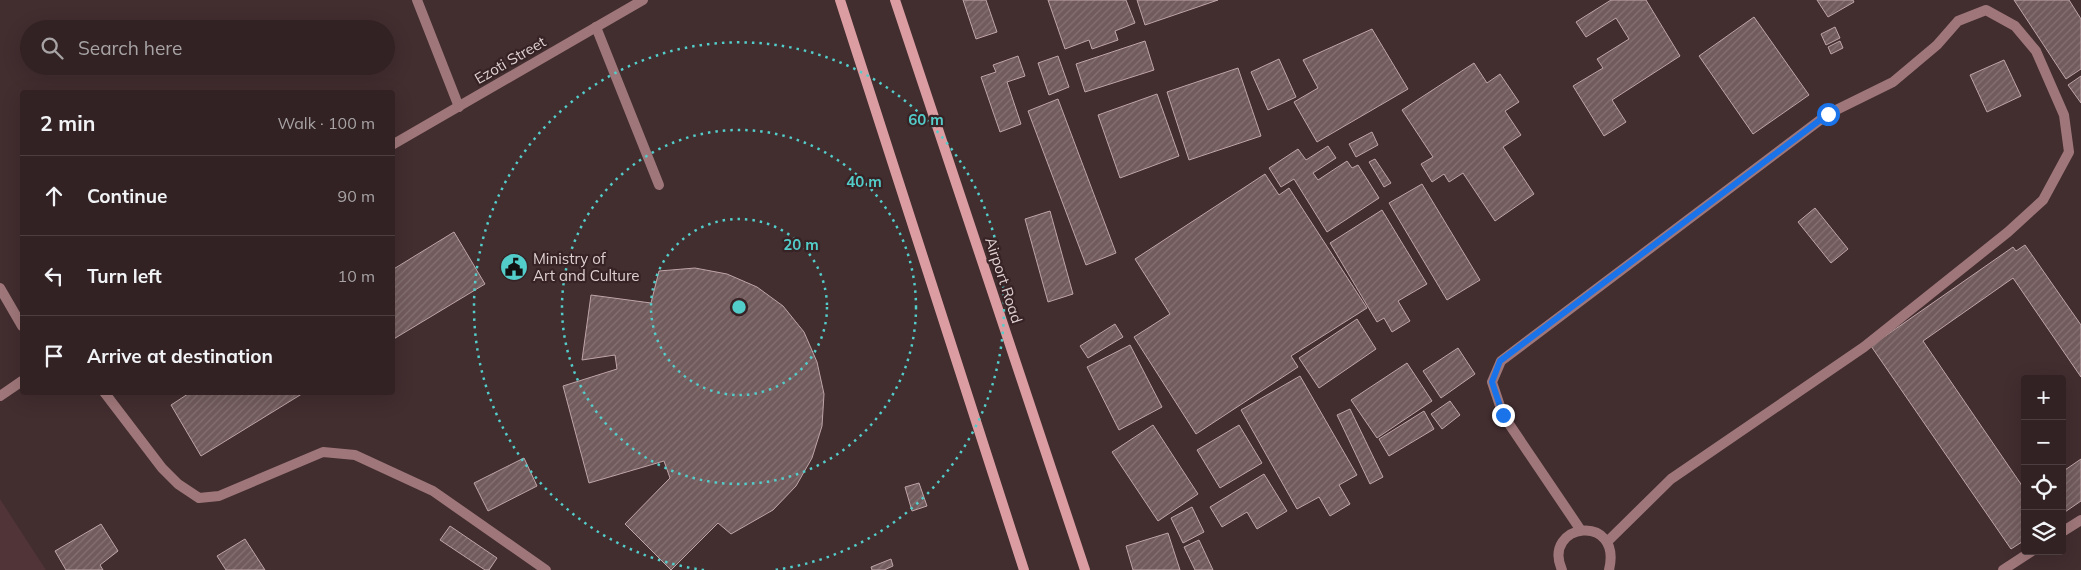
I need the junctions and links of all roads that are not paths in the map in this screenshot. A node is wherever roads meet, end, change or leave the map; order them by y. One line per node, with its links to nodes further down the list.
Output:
1 (417, 0): 6 (street)
2 (643, 0): 5 (street, Ezoti Street)
3 (840, 0): 20 (main road)
4 (895, 0): 21 (main road, Airport Road)
5 (596, 27): 6 (street, Ezoti Street); 8 (street)
6 (459, 107): 7 (street, Ezoti Street)
7 (395, 143)
8 (658, 185)
9 (0, 288): 10 (street)
10 (20, 323)
11 (20, 382): 13 (street)
12 (106, 395): 19 (street)
13 (0, 396)
14 (2081, 520): 15 (street)
15 (2066, 529)
16 (1580, 530): 17 (street); 17 (street); 22 (street)
17 (1608, 542): 23 (street)
18 (2026, 555): 24 (street)
19 (546, 570)
20 (1024, 570)
21 (1085, 570)
22 (1562, 570)
23 (1608, 570)
24 (2003, 570)

